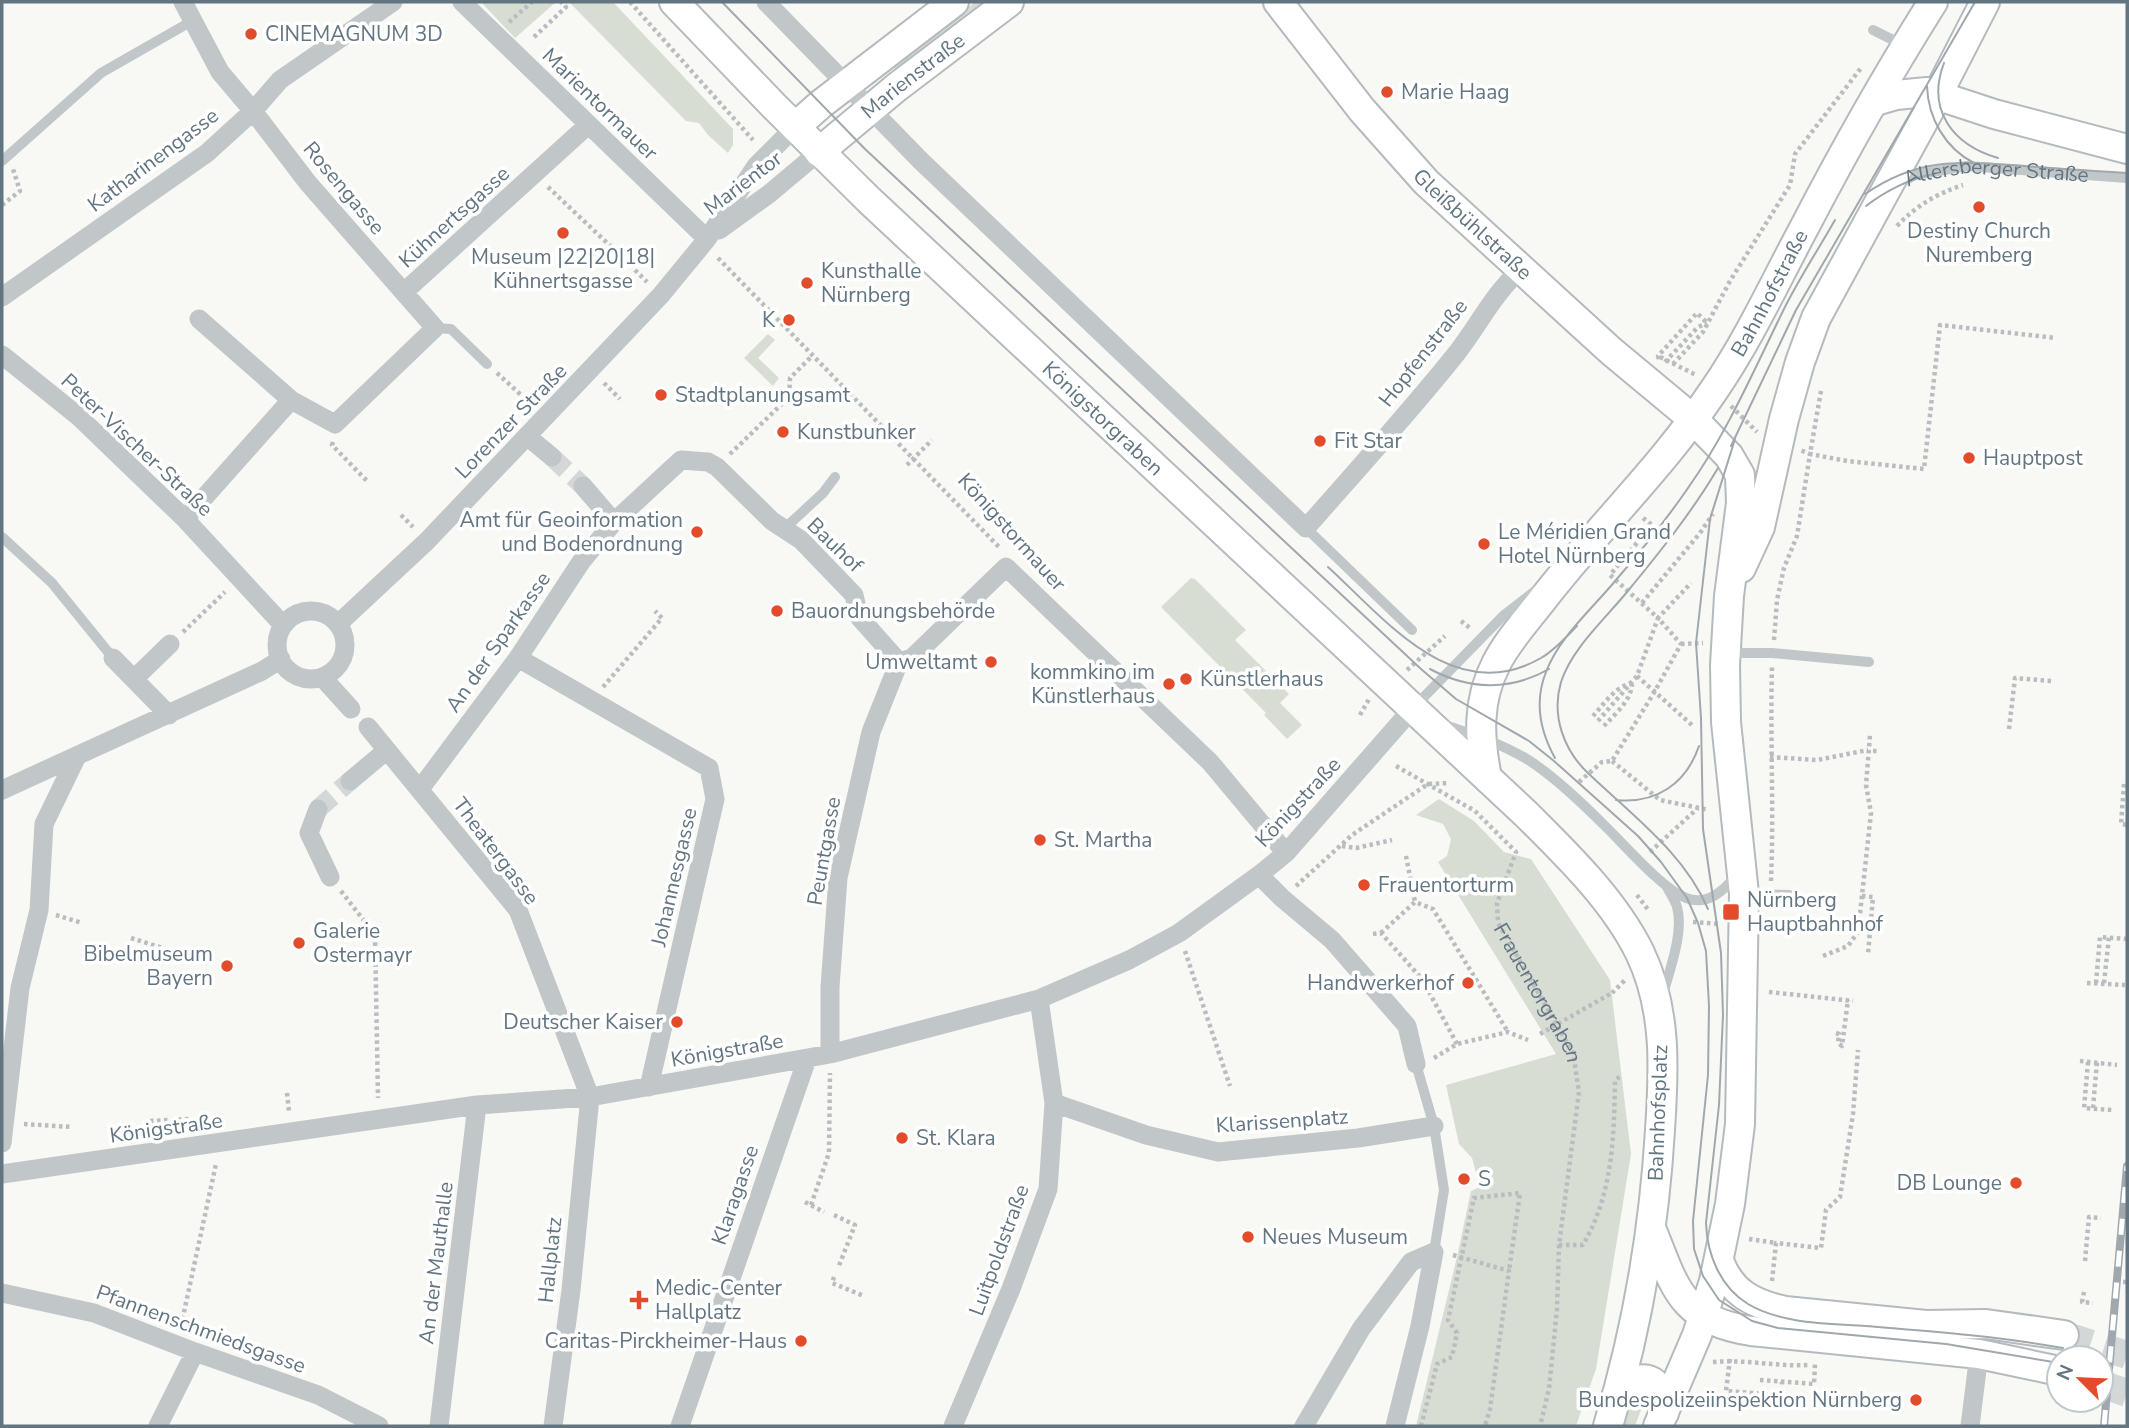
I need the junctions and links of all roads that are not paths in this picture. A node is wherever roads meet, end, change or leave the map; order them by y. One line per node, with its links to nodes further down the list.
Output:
1 (183, 2): 11 (street, Rosengasse)
2 (393, 2): 18 (street, Katharinengasse)
3 (462, 2): 19 (street, Marientormauer)
4 (674, 2): 20 (main road, Königstorgraben)
5 (766, 2): 14 (street)
6 (954, 2): 14 (main road, Marienstraße)
7 (1009, 2): 17 (main road, Marienstraße)
8 (1278, 2): 27 (main road, Gleißbühlstraße)
9 (1933, 2): 13 (main road, Bahnhofstraße)
10 (1984, 2): 15 (main road)
11 (192, 21): 18 (street, Rosengasse); 23 (lane)
12 (1873, 30): 13 (lane)
13 (1895, 42): 16 (main road, Bahnhofstraße)
14 (846, 85): 17 (street); 20 (main road, Marienstraße)
15 (1937, 95): 16 (main road, Allersberger Straße); 21 (main road, Allersberger Straße); 25 (main road)
16 (1875, 101): 35 (main road, Bahnhofstraße)
17 (871, 109): 22 (main road, Marienstraße); 43 (street)
18 (253, 111): 28 (street, Rosengasse); 29 (street, Katharinengasse)
19 (588, 125): 26 (street, Marientormauer); 28 (street, Kühnertsgasse)
20 (795, 127): 22 (main road, Königstorgraben); 26 (street, Marientor)
21 (2127, 149)
22 (819, 152): 26 (street, Marientor); 61 (main road, Königstorgraben)
23 (5, 158)
24 (2127, 178): 25 (lane, Allersberger Straße)
25 (1876, 206): 47 (main road)
26 (706, 239): 36 (street, Lorenzer Straße)
27 (1521, 269): 35 (main road, Gleißbühlstraße); 43 (street, Hopfenstraße)
28 (404, 292): 31 (street, Rosengasse)
29 (2, 298)
30 (199, 318): 34 (street)
31 (435, 328): 33 (lane); 34 (street)
32 (2, 355): 41 (street, Peter-Vischer-Straße)
33 (487, 364)
34 (290, 400): 41 (street)
35 (1694, 419): 46 (main road, Bahnhofstraße); 47 (main road)
36 (528, 437): 37 (street); 48 (street, Lorenzer Straße)
37 (552, 457)
38 (713, 464): 42 (street, An der Sparkasse); 44 (street, Bauhof)
39 (835, 477): 44 (lane)
40 (583, 486): 42 (street)
41 (185, 519): 49 (street, Peter-Vischer-Straße)
42 (614, 522): 54 (street, An der Sparkasse)
43 (1306, 528): 50 (lane)
44 (784, 529): 56 (street, Bauhof)
45 (2, 537): 53 (lane)
46 (1572, 562): 61 (lane, Bahnhofstraße); 64 (main road, Bahnhofstraße)
47 (1729, 596): 52 (main road)
48 (338, 624): 49 (street); 58 (street)
49 (284, 625): 55 (street)
50 (1412, 630)
51 (173, 641): 59 (street)
52 (1715, 648): 57 (lane); 75 (main road)
53 (113, 658): 59 (street)
54 (518, 658): 69 (street, An der Sparkasse); 83 (street, Johannesgasse)
55 (281, 659): 58 (street); 62 (street)
56 (899, 662): 72 (street, Königstormauer); 80 (street, Peuntgasse)
57 (1869, 662)
58 (322, 677): 60 (street)
59 (134, 679): 62 (street)
60 (351, 709)
61 (1417, 712): 64 (lane); 67 (main road, Bahnhofsplatz); 72 (street, Königstraße)
62 (169, 715): 66 (street)
63 (368, 727): 65 (street, Theatergasse)
64 (1480, 737): 67 (main road, Bahnhofstraße); 76 (lane)
65 (387, 750): 68 (street); 69 (street, Theatergasse)
66 (76, 758): 70 (street); 88 (street)
67 (1487, 777): 79 (main road, Bahnhofsplatz)
68 (350, 781)
69 (420, 789): 84 (street, Theatergasse)
70 (2, 790)
71 (318, 809): 74 (street)
72 (1286, 853): 73 (street, Königstraße)
73 (1259, 875): 78 (street, Königstraße); 82 (street)
74 (330, 877)
75 (1743, 882): 76 (lane); 77 (lane); 92 (main road)
76 (1667, 887): 79 (lane)
77 (1790, 895)
78 (1039, 999): 80 (street, Königstraße); 85 (street, Luitpoldstraße)
79 (1658, 1009): 90 (main road, Bahnhofsplatz)
80 (831, 1054): 81 (street, Königstraße)
81 (807, 1059): 83 (street, Königstraße); 105 (street, Klaragasse)
82 (1416, 1064): 87 (lane)
83 (649, 1087): 84 (street, Königstraße)
84 (590, 1097): 86 (street, Königstraße); 104 (street, Hallplatz)
85 (1054, 1103): 87 (street, Klarissenplatz); 106 (street, Luitpoldstraße)
86 (477, 1105): 89 (street, Königstraße); 103 (street, An der Mauthalle)
87 (1434, 1126): 91 (lane)
88 (2, 1143)
89 (2, 1174)
90 (1651, 1228): 94 (main road, Bahnhofsplatz); 99 (main road)
91 (1434, 1252): 107 (street); 108 (street)
92 (1719, 1261): 94 (main road); 95 (main road)
93 (2, 1293): 96 (street, Pfannenschmiedsgasse)
94 (1704, 1315): 97 (main road, Bahnhofsplatz); 100 (main road)
95 (2064, 1335)
96 (186, 1348): 101 (street); 102 (street, Pfannenschmiedsgasse)
97 (1979, 1354): 98 (main road, Bahnhofsplatz); 110 (street)
98 (2045, 1368)
99 (1617, 1395): 100 (main road); 109 (main road)
100 (1661, 1420)
101 (158, 1426)
102 (379, 1426)
103 (439, 1426)
104 (553, 1426)
105 (680, 1426)
106 (953, 1426)
107 (1304, 1426)
108 (1395, 1426)
109 (1608, 1426)
110 (1970, 1426)

